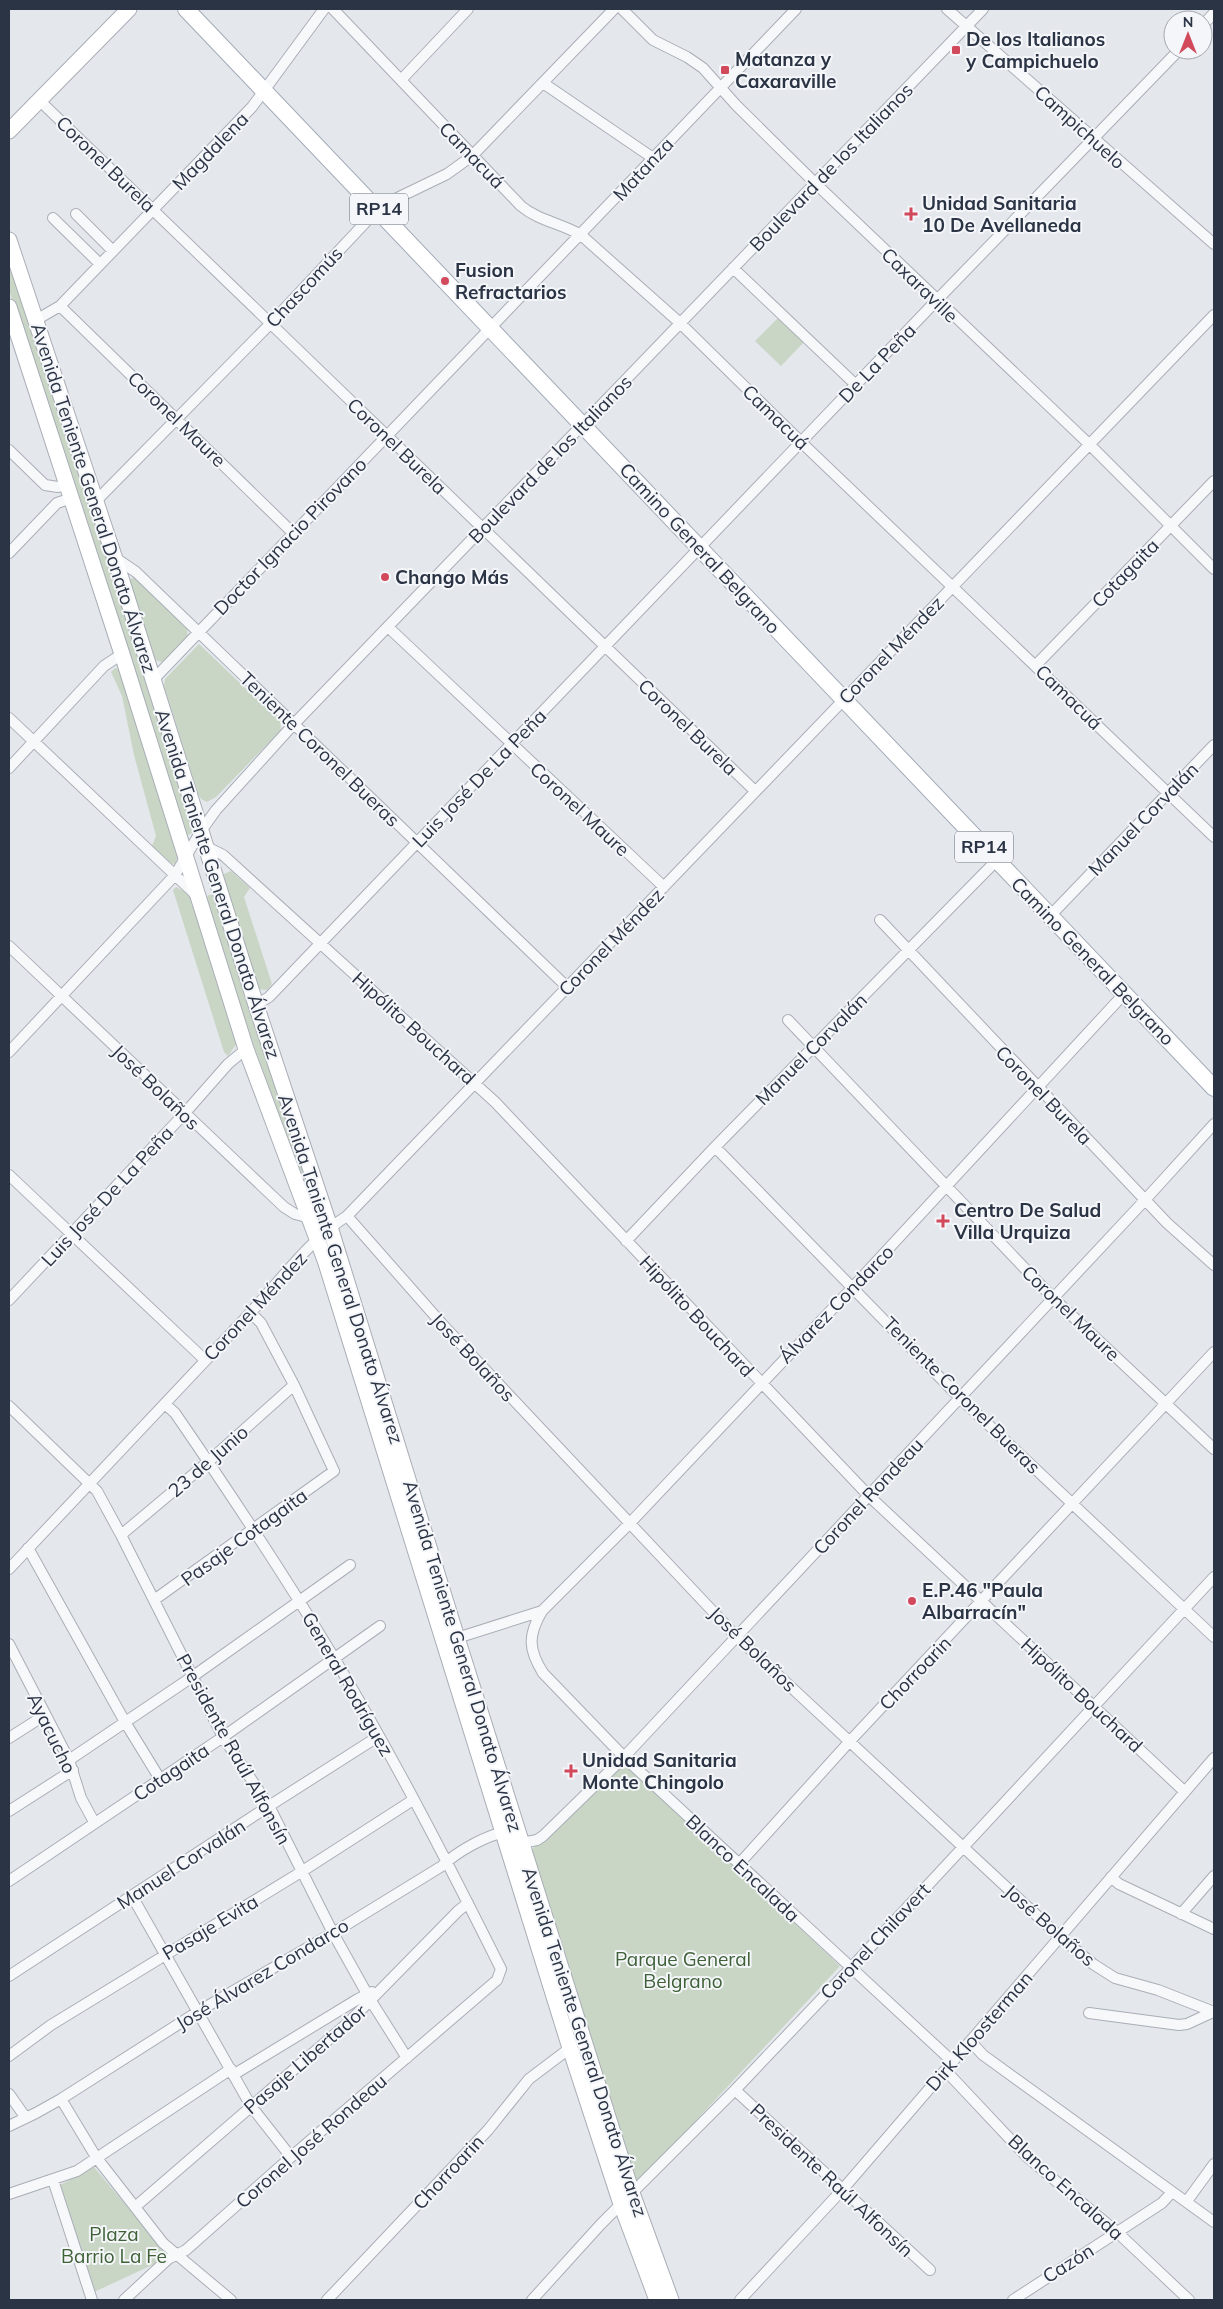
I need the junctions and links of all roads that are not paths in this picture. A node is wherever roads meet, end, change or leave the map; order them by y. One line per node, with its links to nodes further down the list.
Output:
1 (129, 9): 17 (main road)
2 (186, 9): 16 (main road, Camino General Belgrano / RP14)
3 (324, 9): 16 (street, Magdalena)
4 (333, 9): 13 (street, Camacuá)
5 (468, 9): 13 (street)
6 (614, 9): 14 (street, Chascomús)
7 (622, 9): 15 (street, Caxaraville)
8 (796, 9): 15 (street, Matanza)
9 (947, 9): 11 (street, Campichuelo)
10 (983, 9): 11 (street, Boulevard de los Italianos)
11 (967, 26): 19 (street, Campichuelo); 22 (street, Boulevard de los Italianos)
12 (1170, 60): 19 (street, De La Peña)
13 (401, 80): 20 (street, Camacuá)
14 (543, 83): 20 (street, Chascomús); 21 (street)
15 (720, 86): 21 (street, Matanza); 22 (street, Caxaraville)
16 (266, 92): 23 (street, Magdalena); 24 (main road, Camino General Belgrano / RP14)
17 (39, 100): 18 (main road); 23 (street, Coronel Burela)
18 (9, 131)
19 (1094, 140): 29 (street, Campichuelo); 33 (street, De La Peña)
20 (472, 156): 24 (street, Chascomús); 27 (street, Camacuá)
21 (653, 158): 27 (street, Matanza)
22 (815, 183): 32 (street, Boulevard de los Italianos); 33 (street, Caxaraville)
23 (153, 209): 30 (street, Magdalena); 39 (street, Coronel Burela)
24 (378, 209): 39 (street, Chascomús); 40 (main road, Camino General Belgrano / RP14)
25 (76, 214): 30 (street)
26 (54, 218): 31 (street)
27 (581, 235): 38 (street, Camacuá); 40 (street, Matanza)
28 (9, 240): 37 (main road, Avenida Teniente General Donato Álvarez)
29 (1214, 244)
30 (113, 251): 31 (street, Magdalena)
31 (100, 264): 34 (street, Magdalena)
32 (733, 268): 38 (street, Boulevard de los Italianos); 42 (street)
33 (936, 301): 42 (street, De La Peña); 47 (street, Caxaraville)
34 (60, 306): 37 (street, Magdalena); 43 (street, Coronel Maure)
35 (9, 307): 41 (main road, Avenida Teniente General Donato Álvarez)
36 (1214, 316): 47 (street, Coronel Méndez)
37 (36, 320): 52 (main road, Avenida Teniente General Donato Álvarez)
38 (680, 323): 44 (street, Boulevard de los Italianos); 46 (street, Camacuá)
39 (271, 324): 43 (street, Chascomús); 45 (street, Coronel Burela)
40 (490, 328): 44 (main road, Camino General Belgrano / RP14); 45 (street, Doctor Ignacio Pirovano)
41 (14, 341): 51 (main road, Avenida Teniente General Donato Álvarez)
42 (856, 385): 46 (street, De La Peña)
43 (177, 419): 52 (street, Chascomús); 55 (street, Coronel Maure)
44 (584, 425): 54 (street, Boulevard de los Italianos); 56 (main road, Camino General Belgrano / RP14)
45 (386, 436): 54 (street, Coronel Burela); 55 (street, Doctor Ignacio Pirovano)
46 (801, 442): 56 (street, De La Peña); 60 (street, Camacuá)
47 (1090, 445): 53 (street, Caxaraville); 60 (street, Coronel Méndez)
48 (9, 450): 49 (street)
49 (51, 488): 51 (street); 51 (street)
50 (1212, 489): 53 (street, Cotagaita)
51 (65, 495): 57 (street); 64 (main road, Avenida Teniente General Donato Álvarez)
52 (95, 502): 58 (main road, Avenida Teniente General Donato Álvarez)
53 (1170, 526): 59 (street, Caxaraville); 65 (street, Cotagaita)
54 (483, 529): 61 (street, Boulevard de los Italianos); 63 (street, Coronel Burela)
55 (293, 533): 62 (street, Doctor Ignacio Pirovano)
56 (700, 548): 63 (street, Luis José De La Peña); 67 (main road, Camino General Belgrano / RP14)
57 (9, 553)
58 (114, 556): 62 (street, Teniente Coronel Bueras); 66 (main road, Avenida Teniente General Donato Álvarez)
59 (1214, 569)
60 (952, 586): 65 (street, Camacuá); 67 (street, Coronel Méndez)
61 (388, 627): 69 (street, Boulevard de los Italianos); 71 (street, Coronel Maure)
62 (198, 632): 66 (street, Doctor Ignacio Pirovano); 69 (street, Teniente Coronel Bueras)
63 (605, 646): 71 (street, Luis José De La Peña); 74 (street, Coronel Burela)
64 (122, 654): 70 (street); 80 (main road, Avenida Teniente General Donato Álvarez)
65 (1036, 665): 75 (street, Camacuá)
66 (153, 680): 76 (main road, Avenida Teniente General Donato Álvarez)
67 (843, 700): 74 (street, Coronel Méndez); 81 (main road, Camino General Belgrano / RP14)
68 (9, 718): 70 (street)
69 (293, 725): 76 (street, Boulevard de los Italianos); 78 (street, Teniente Coronel Bueras)
70 (34, 742): 73 (street); 82 (street)
71 (511, 743): 78 (street, Luis José De La Peña); 83 (street, Coronel Maure)
72 (1214, 744): 75 (street, Manuel Corvalán)
73 (9, 768)
74 (755, 791): 83 (street, Coronel Méndez)
75 (1168, 793): 77 (street, Camacuá); 85 (street, Manuel Corvalán)
76 (201, 831): 79 (main road, Avenida Teniente General Donato Álvarez); 80 (street, Boulevard de los Italianos)
77 (1214, 837)
78 (418, 842): 87 (street, Luis José De La Peña); 90 (street, Teniente Coronel Bueras)
79 (207, 847): 87 (street, Hipólito Bouchard); 93 (main road, Avenida Teniente General Donato Álvarez)
80 (186, 856): 82 (street, Boulevard de los Italianos); 84 (main road, Avenida Teniente General Donato Álvarez)
81 (997, 860): 85 (main road, Camino General Belgrano / RP14); 89 (street, Manuel Corvalán)
82 (175, 875): 84 (street); 92 (street, Boulevard de los Italianos)
83 (664, 888): 90 (street, Coronel Méndez)
84 (198, 896): 96 (main road, Avenida Teniente General Donato Álvarez)
85 (1050, 916): 91 (main road, Camino General Belgrano / RP14)
86 (880, 920): 89 (street, Coronel Burela)
87 (321, 943): 93 (street, Luis José De La Peña); 98 (street, Hipólito Bouchard)
88 (9, 946): 92 (street, José Bolaños)
89 (907, 951): 95 (street, Manuel Corvalán); 100 (street, Coronel Burela)
90 (566, 986): 98 (street, Coronel Méndez)
91 (1124, 994): 99 (main road, Camino General Belgrano / RP14); 100 (street, Álvarez Condarco)
92 (61, 996): 97 (street, Boulevard de los Italianos); 101 (street, José Bolaños)
93 (256, 1005): 109 (main road, Avenida Teniente General Donato Álvarez)
94 (788, 1020): 95 (street, Coronel Maure)
95 (814, 1046): 103 (street, Manuel Corvalán); 105 (street, Coronel Maure)
96 (246, 1049): 101 (street, Luis José De La Peña); 108 (main road, Avenida Teniente General Donato Álvarez)
97 (9, 1052)
98 (475, 1083): 107 (street, Coronel Méndez); 112 (street, Hipólito Bouchard)
99 (1214, 1086)
100 (1038, 1089): 105 (street, Álvarez Condarco); 106 (street, Coronel Burela)
101 (184, 1114): 108 (street, José Bolaños); 110 (street, Luis José De La Peña)
102 (1214, 1124): 106 (street, Coronel Rondeau)
103 (715, 1146): 112 (street, Manuel Corvalán); 114 (street, Teniente Coronel Bueras)
104 (9, 1175): 110 (street)
105 (947, 1187): 114 (street, Álvarez Condarco); 115 (street, Coronel Maure)
106 (1146, 1200): 113 (street, Coronel Burela); 115 (street, Coronel Rondeau)
107 (347, 1216): 109 (street, Coronel Méndez); 131 (street, José Bolaños)
108 (310, 1218): 111 (main road, Avenida Teniente General Donato Álvarez)
109 (330, 1227): 111 (street, Coronel Méndez); 146 (main road, Avenida Teniente General Donato Álvarez)
110 (71, 1234): 116 (street, Luis José De La Peña); 119 (street)
111 (317, 1239): 117 (street, Coronel Méndez); 168 (main road, Avenida Teniente General Donato Álvarez)
112 (626, 1241): 120 (street, Hipólito Bouchard)
113 (1214, 1265)
114 (853, 1287): 120 (street, Álvarez Condarco); 122 (street, Teniente Coronel Bueras)
115 (1052, 1297): 122 (street, Coronel Rondeau); 124 (street, Coronel Maure)
116 (9, 1300)
117 (251, 1313): 119 (street, Coronel Méndez); 121 (street)
118 (1214, 1352): 124 (street, Chorroarin)
119 (205, 1360): 123 (street, Coronel Méndez)
120 (761, 1383): 129 (street, Hipólito Bouchard); 131 (street, Álvarez Condarco)
121 (294, 1385): 127 (street, 23 de Junio); 132 (street, Pasaje Cotagaita)
122 (960, 1398): 129 (street, Coronel Rondeau); 130 (street, Teniente Coronel Bueras)
123 (165, 1404): 127 (street, General Rodríguez); 128 (street, Coronel Méndez)
124 (1166, 1404): 126 (street, Coronel Maure); 130 (street, Chorroarin)
125 (9, 1406): 128 (street, Presidente Raúl Alfonsín)
126 (1214, 1449)
127 (208, 1462): 132 (street, General Rodríguez); 133 (street, 23 de Junio)
128 (90, 1483): 133 (street, Presidente Raúl Alfonsín); 134 (street, Coronel Méndez)
129 (869, 1496): 140 (street, Hipólito Bouchard); 144 (street, Coronel Rondeau)
130 (1072, 1503): 140 (street, Chorroarin); 141 (street, Teniente Coronel Bueras)
131 (630, 1523): 142 (street, Álvarez Condarco); 144 (street, José Bolaños)
132 (254, 1529): 138 (street, Pasaje Cotagaita); 139 (street, General Rodríguez)
133 (121, 1534): 138 (street, Presidente Raúl Alfonsín)
134 (28, 1548): 136 (street, Coronel Méndez); 153 (street)
135 (350, 1565): 139 (street)
136 (9, 1569)
137 (1214, 1577): 141 (street, Coronel Chilavert)
138 (154, 1600): 150 (street, Presidente Raúl Alfonsín)
139 (299, 1600): 148 (street, General Rodríguez); 150 (street)
140 (982, 1602): 151 (street, Hipólito Bouchard); 157 (street, Chorroarin)
141 (1184, 1609): 145 (street, Teniente Coronel Bueras); 151 (street, Coronel Chilavert)
142 (542, 1611): 146 (street, Álvarez Condarco); 158 (street, Blanco Encalada)
143 (380, 1626): 148 (street, Cotagaita)
144 (736, 1636): 157 (street, José Bolaños); 158 (street, Coronel Rondeau)
145 (1214, 1637)
146 (457, 1638): 167 (main road, Avenida Teniente General Donato Álvarez)
147 (9, 1644): 149 (street, Ayacucho)
148 (334, 1658): 154 (street, General Rodríguez); 155 (street, Cotagaita)
149 (14, 1664): 152 (street, Ayacucho)
150 (192, 1677): 153 (street); 155 (street, Presidente Raúl Alfonsín)
151 (1094, 1706): 162 (street, Hipólito Bouchard); 169 (street, Coronel Chilavert)
152 (45, 1715): 156 (street); 160 (street, Ayacucho)
153 (125, 1722): 160 (street); 161 (street)
154 (379, 1736): 163 (street, General Rodríguez); 164 (street, Manuel Corvalán)
155 (223, 1737): 161 (street, Cotagaita); 164 (street, Presidente Raúl Alfonsín)
156 (9, 1738)
157 (850, 1741): 169 (street, José Bolaños); 171 (street, Chorroarin)
158 (624, 1756): 167 (street, Coronel Rondeau); 171 (street, Blanco Encalada)
159 (1214, 1758): 162 (street, Dirk Kloosterman)
160 (71, 1765): 165 (street); 166 (street, Ayacucho)
161 (160, 1779): 166 (street, Cotagaita)
162 (1184, 1792): 174 (street, Dirk Kloosterman)
163 (413, 1800): 170 (street, General Rodríguez); 172 (street, Pasaje Evita)
164 (269, 1806): 172 (street, Presidente Raúl Alfonsín); 176 (street, Manuel Corvalán)
165 (9, 1811)
166 (94, 1822): 175 (street, Cotagaita)
167 (520, 1836): 168 (street, José Álvarez Condarco); 209 (main road, Avenida Teniente General Donato Álvarez)
168 (504, 1839): 170 (street, José Álvarez Condarco); 191 (main road, Avenida Teniente General Donato Álvarez)
169 (963, 1847): 181 (street, José Bolaños); 183 (street, Coronel Chilavert)
170 (446, 1862): 177 (street, General Rodríguez); 180 (street, José Álvarez Condarco)
171 (739, 1864): 183 (street, Blanco Encalada)
172 (301, 1872): 180 (street, Presidente Raúl Alfonsín); 182 (street, Pasaje Evita)
173 (1214, 1876): 178 (street)
174 (1111, 1877): 178 (street); 181 (street, Dirk Kloosterman)
175 (9, 1881)
176 (132, 1896): 182 (street); 184 (street, Manuel Corvalán)
177 (468, 1903): 185 (street, General Rodríguez); 186 (street, Pasaje Libertador)
178 (1181, 1914): 179 (street)
179 (1214, 1929)
180 (333, 1933): 186 (street, Presidente Raúl Alfonsín); 187 (street, José Álvarez Condarco)
181 (1060, 1937): 188 (street, José Bolaños); 190 (street, Dirk Kloosterman)
182 (166, 1954): 187 (street); 192 (street, Pasaje Evita)
183 (850, 1968): 194 (street, Blanco Encalada); 197 (street, Coronel Chilavert)
184 (9, 1976)
185 (497, 1980): 193 (street, Coronel José Rondeau)
186 (369, 1998): 193 (street, Presidente Raúl Alfonsín); 196 (street); 200 (street, Pasaje Libertador)
187 (199, 2011): 196 (street); 199 (street, José Álvarez Condarco)
188 (1214, 2012): 189 (street, José Bolaños)
189 (1089, 2013)
190 (971, 2042): 194 (street, Dirk Kloosterman); 208 (street)
191 (570, 2048): 212 (main road, Avenida Teniente General Donato Álvarez); 221 (street, Chorroarin)
192 (9, 2056)
193 (407, 2058): 204 (street, Coronel José Rondeau)
194 (954, 2062): 195 (street, Dirk Kloosterman)
195 (946, 2071): 207 (street, Dirk Kloosterman); 215 (street, Blanco Encalada)
196 (232, 2072): 200 (street); 203 (street)
197 (735, 2090): 207 (street, Presidente Raúl Alfonsín); 209 (street, Coronel Chilavert)
198 (9, 2094): 201 (street)
199 (61, 2099): 201 (street, José Álvarez Condarco); 203 (street)
200 (251, 2106): 204 (street); 213 (street, Pasaje Libertador)
201 (26, 2118): 202 (street, José Álvarez Condarco)
202 (9, 2126)
203 (96, 2156): 206 (street); 213 (street)
204 (291, 2156): 216 (street, Coronel José Rondeau)
205 (1214, 2164): 211 (street)
206 (53, 2180): 210 (street); 218 (street)
207 (843, 2189): 217 (street, Presidente Raúl Alfonsín); 225 (street, Dirk Kloosterman)
208 (1172, 2192): 211 (street); 215 (street, Cazón)
209 (632, 2193): 212 (street, Coronel Chilavert); 224 (main road, Avenida Teniente General Donato Álvarez)
210 (9, 2194)
211 (1187, 2201): 214 (street)
212 (621, 2204): 222 (street, Coronel Chilavert); 223 (main road, Avenida Teniente General Donato Álvarez)
213 (135, 2207): 216 (street)
214 (1214, 2222)
215 (1117, 2232): 226 (street, Cazón); 227 (street, Blanco Encalada)
216 (177, 2254): 219 (street, Coronel José Rondeau); 220 (street)
217 (930, 2270)
218 (92, 2300)
219 (124, 2300)
220 (231, 2300)
221 (328, 2300)
222 (532, 2300)
223 (657, 2300)
224 (671, 2300)
225 (740, 2300)
226 (1012, 2300)
227 (1189, 2300)

